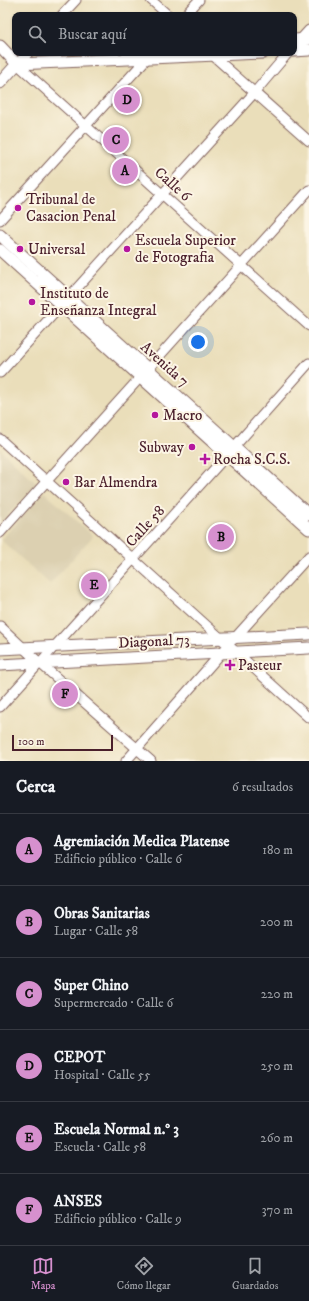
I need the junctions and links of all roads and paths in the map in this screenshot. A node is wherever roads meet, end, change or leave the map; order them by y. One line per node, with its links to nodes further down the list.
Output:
1 (76, 0): 4 (street)
2 (152, 0): 5 (street)
3 (199, 0): 6 (street)
4 (65, 12)
5 (165, 12)
6 (188, 12)
7 (309, 30): 8 (street)
8 (299, 42)
9 (6, 49): 16 (main road, Calle 6)
10 (309, 50): 11 (main road)
11 (297, 51)
12 (25, 56): 16 (street)
13 (149, 56): 16 (main road); 19 (street)
14 (214, 56): 18 (street)
15 (285, 56): 18 (street)
16 (18, 64): 17 (main road); 19 (street, Calle 6)
17 (0, 83)
18 (255, 92): 20 (street); 22 (street)
19 (86, 125): 22 (street, Calle 6); 23 (street)
20 (309, 141)
21 (309, 190): 26 (street)
22 (162, 194): 26 (street, Calle 6); 27 (street)
23 (0, 220)
24 (0, 235): 27 (main road, Avenida 7)
25 (0, 250): 27 (main road, Avenida 7)
26 (241, 265): 28 (street, Calle 6); 31 (street)
27 (65, 301): 30 (street); 31 (main road, Avenida 7)
28 (309, 326)
29 (309, 363): 33 (street, Calle 58)
30 (0, 373)
31 (145, 373): 33 (main road, Avenida 7); 34 (street)
32 (0, 439): 34 (street)
33 (231, 451): 35 (main road, Avenida 7); 36 (main road, Avenida 7); 39 (street, Calle 58)
34 (47, 481): 37 (street); 39 (street)
35 (309, 515)
36 (309, 528)
37 (0, 533)
38 (309, 556): 44 (street)
39 (134, 560): 42 (street); 43 (street, Calle 58)
40 (0, 626): 45 (street)
41 (309, 634): 44 (main road, Diagonal 73)
42 (220, 638): 43 (main road, Diagonal 73); 44 (main road, Diagonal 73)
43 (54, 646): 45 (main road, Diagonal 73); 48 (street, Calle 58)
44 (230, 646): 46 (main road, Diagonal 73); 48 (main road, Diagonal 73); 51 (street); 52 (street)
45 (24, 648): 47 (main road, Diagonal 73); 48 (street)
46 (309, 648)
47 (0, 649)
48 (40, 662): 49 (main road, Diagonal 73); 50 (street, Calle 58); 52 (street)
49 (0, 665)
50 (0, 707)
51 (309, 718)
52 (137, 748): 53 (street); 54 (street)
53 (126, 761)
54 (151, 761)

